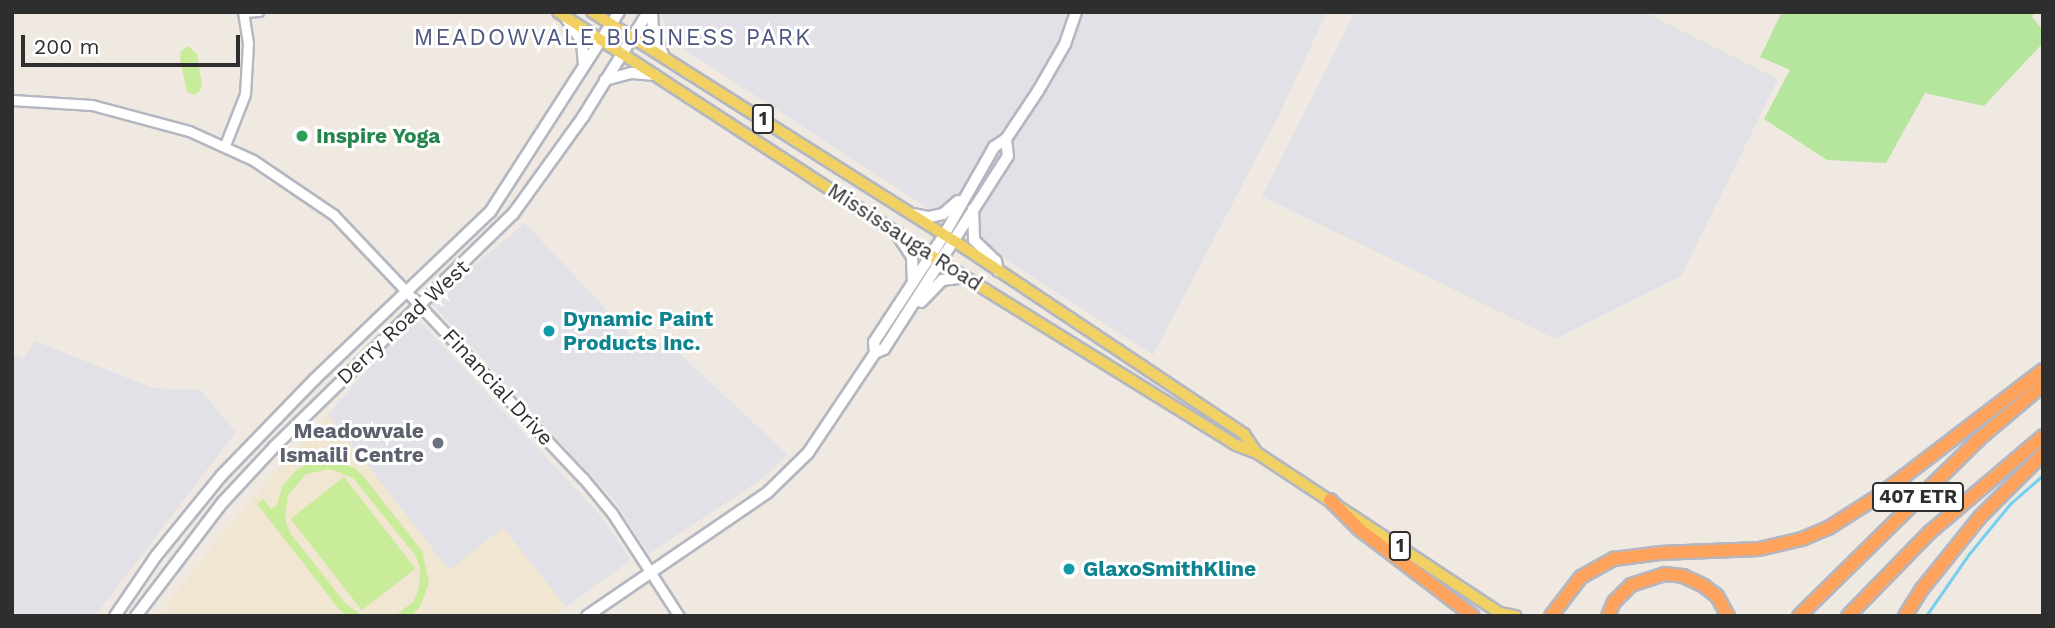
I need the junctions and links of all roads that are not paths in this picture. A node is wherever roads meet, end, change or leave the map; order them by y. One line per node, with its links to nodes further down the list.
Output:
1 (259, 12): 6 (street)
2 (592, 12): 8 (main road, Mississauga Road / 1)
3 (619, 12): 8 (main road, Derry Road West)
4 (650, 12): 9 (main road, Derry Road West); 12 (main road)
5 (1076, 12): 17 (main road)
6 (243, 13): 18 (street)
7 (562, 15): 10 (main road, Mississauga Road / 1); 13 (main road)
8 (611, 24): 9 (main road, Mississauga Road / 1); 10 (main road, Derry Road West)
9 (632, 36): 11 (main road, Derry Road West); 12 (main road, Mississauga Road / 1)
10 (601, 40): 11 (main road, Mississauga Road / 1); 13 (main road, Derry Road West)
11 (621, 55): 14 (main road, Mississauga Road / 1); 15 (main road, Derry Road West)
12 (663, 57): 21 (main road, Mississauga Road / 1)
13 (584, 66): 28 (main road, Derry Road West)
14 (655, 75): 15 (main road); 22 (main road, Mississauga Road / 1)
15 (605, 81): 29 (main road, Derry Road West)
16 (12, 100): 18 (street, Financial Drive)
17 (1006, 139): 19 (main road); 20 (main road)
18 (225, 145): 28 (street, Financial Drive)
19 (967, 194): 21 (main road); 23 (main road)
20 (973, 209): 23 (main road); 25 (main road)
21 (912, 214): 23 (main road, Mississauga Road / 1)
22 (896, 232): 24 (main road, Mississauga Road / 1); 27 (main road)
23 (948, 237): 24 (main road); 25 (main road, Mississauga Road / 1)
24 (935, 257): 26 (main road, Mississauga Road / 1); 27 (main road); 30 (main road)
25 (998, 271): 35 (main road, Mississauga Road / 1)
26 (965, 277): 30 (main road); 35 (main road, Mississauga Road / 1)
27 (913, 281): 31 (main road)
28 (409, 291): 29 (street, Financial Drive); 40 (main road, Derry Road West)
29 (421, 304): 38 (street, Financial Drive); 41 (main road, Derry Road West)
30 (911, 306): 31 (main road)
31 (875, 353): 38 (main road)
32 (2043, 370): 46 (highway)
33 (2043, 385): 49 (highway, 407 ETR)
34 (2043, 436): 50 (highway, 407 ETR)
35 (1257, 453): 37 (main road, Mississauga Road / 1)
36 (2043, 454): 51 (highway)
37 (1330, 500): 39 (main road, Mississauga Road / 1); 44 (highway)
38 (650, 572): 42 (main road); 43 (street, Financial Drive)
39 (1501, 614): 45 (main road, Mississauga Road / 1)
40 (115, 616)
41 (136, 616)
42 (587, 616)
43 (679, 616)
44 (1472, 616)
45 (1516, 616)
46 (1550, 616)
47 (1608, 616): 48 (highway)
48 (1728, 616)
49 (1799, 616)
50 (1848, 616)
51 (1905, 616)

